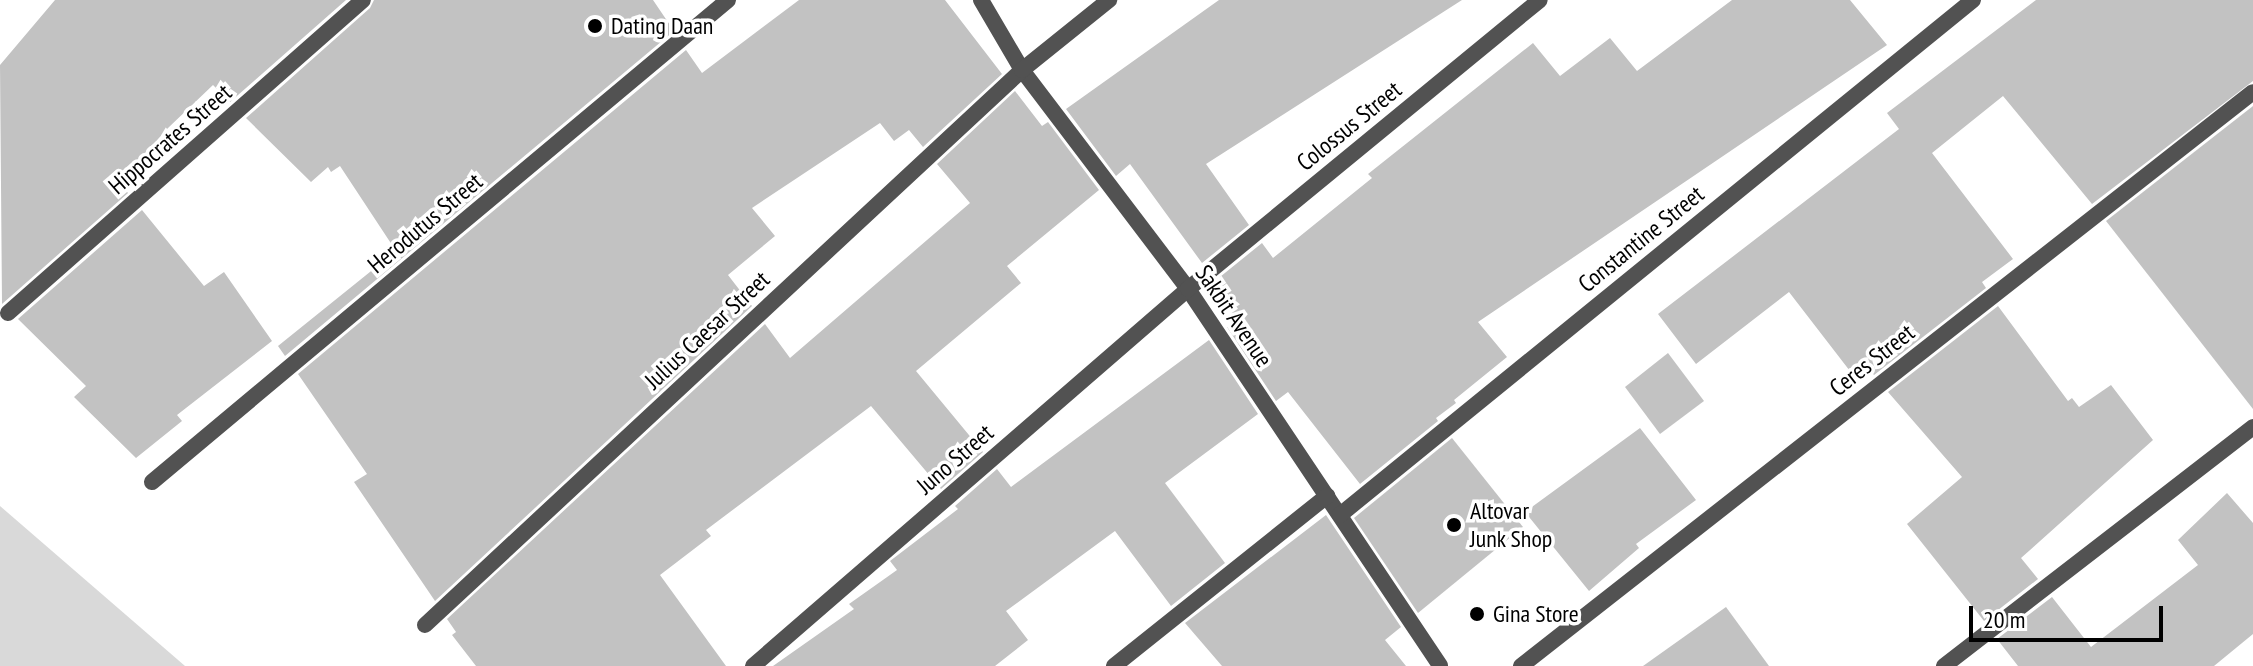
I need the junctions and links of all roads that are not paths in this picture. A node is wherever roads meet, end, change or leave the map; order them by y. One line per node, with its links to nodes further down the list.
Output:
1 (363, 0): 10 (street, Hippocrates Street)
2 (728, 0): 12 (street, Herodutus Street)
3 (981, 0): 7 (street, Sakbit Avenue)
4 (1109, 0): 7 (street, Julius Caesar Street)
5 (1540, 0): 9 (street, Colossus Street)
6 (1973, 0): 14 (street, Constantine Street)
7 (1022, 70): 9 (street, Sakbit Avenue); 15 (street, Julius Caesar Street)
8 (2253, 92): 19 (street, Ceres Street)
9 (1188, 289): 13 (street, Sakbit Avenue); 16 (street, Juno Street)
10 (8, 313)
11 (2253, 427): 20 (street)
12 (152, 482)
13 (1327, 496): 14 (street, Sakbit Avenue); 17 (street)
14 (1340, 515): 18 (street, Sakbit Avenue)
15 (425, 625)
16 (753, 666)
17 (1114, 666)
18 (1440, 666)
19 (1521, 666)
20 (1944, 666)

